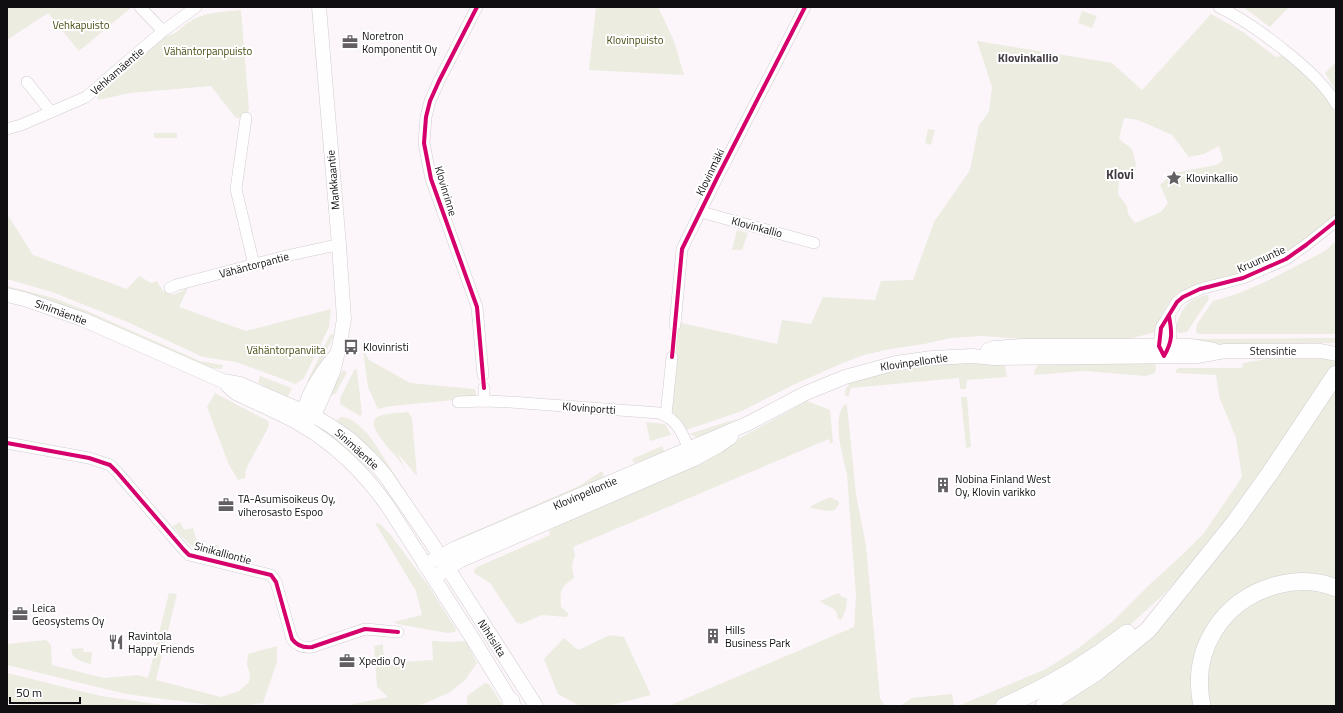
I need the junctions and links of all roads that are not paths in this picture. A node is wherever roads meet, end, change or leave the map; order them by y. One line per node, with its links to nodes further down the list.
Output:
1 (140, 7): 7 (street)
2 (196, 7): 7 (street, Vehkamäentie)
3 (319, 7): 16 (main road, Mankkaantie)
4 (477, 7): 26 (street, Klovinrinne)
5 (805, 7): 13 (street, Klovinmäki)
6 (1219, 7): 9 (street)
7 (163, 31): 10 (street, Vehkamäentie)
8 (27, 82): 10 (street)
9 (1336, 104)
10 (50, 112): 12 (street, Vehkamäentie)
11 (246, 118): 17 (street)
12 (7, 129)
13 (701, 212): 15 (street, Klovinkallio); 20 (street, Klovinmäki)
14 (1336, 220): 22 (street, Kruununtie)
15 (814, 243)
16 (339, 245): 17 (street, Vähäntorpantie); 32 (main road, Mankkaantie)
17 (254, 265): 18 (street, Vähäntorpantie)
18 (170, 288)
19 (7, 295): 28 (main road, Sinimäentie)
20 (675, 326)
21 (1336, 347): 23 (main road, Stensintie)
22 (1164, 349): 23 (main road, Stensintie); 36 (main road, Klovinpellontie)
23 (1321, 351): 24 (main road, Stensintie)
24 (1336, 354)
25 (672, 357): 33 (street)
26 (483, 375)
27 (1335, 376): 39 (highway)
28 (223, 381): 32 (main road, Sinimäentie); 34 (main road, Sinimäentie)
29 (484, 388): 30 (street)
30 (484, 401): 31 (street, Klovinportti); 33 (street, Klovinportti)
31 (458, 402)
32 (309, 413): 34 (main road, Mankkaantie); 37 (main road, Sinimäentie)
33 (666, 415): 36 (street)
34 (302, 425): 38 (main road, Sinimäentie)
35 (7, 443): 42 (street, Sinikalliontie)
36 (691, 454): 37 (main road, Klovinpellontie)
37 (444, 563): 38 (main road, Klovinpellontie); 40 (main road, Klovinpellontie); 44 (main road, Nihtisilta)
38 (425, 565): 40 (main road, Sinimäentie)
39 (1200, 567): 45 (highway); 46 (highway)
40 (434, 578): 43 (main road, Nihtisilta)
41 (1336, 588): 47 (highway)
42 (398, 632)
43 (512, 704)
44 (536, 706)
45 (1004, 706)
46 (1044, 706)
47 (1202, 706)

